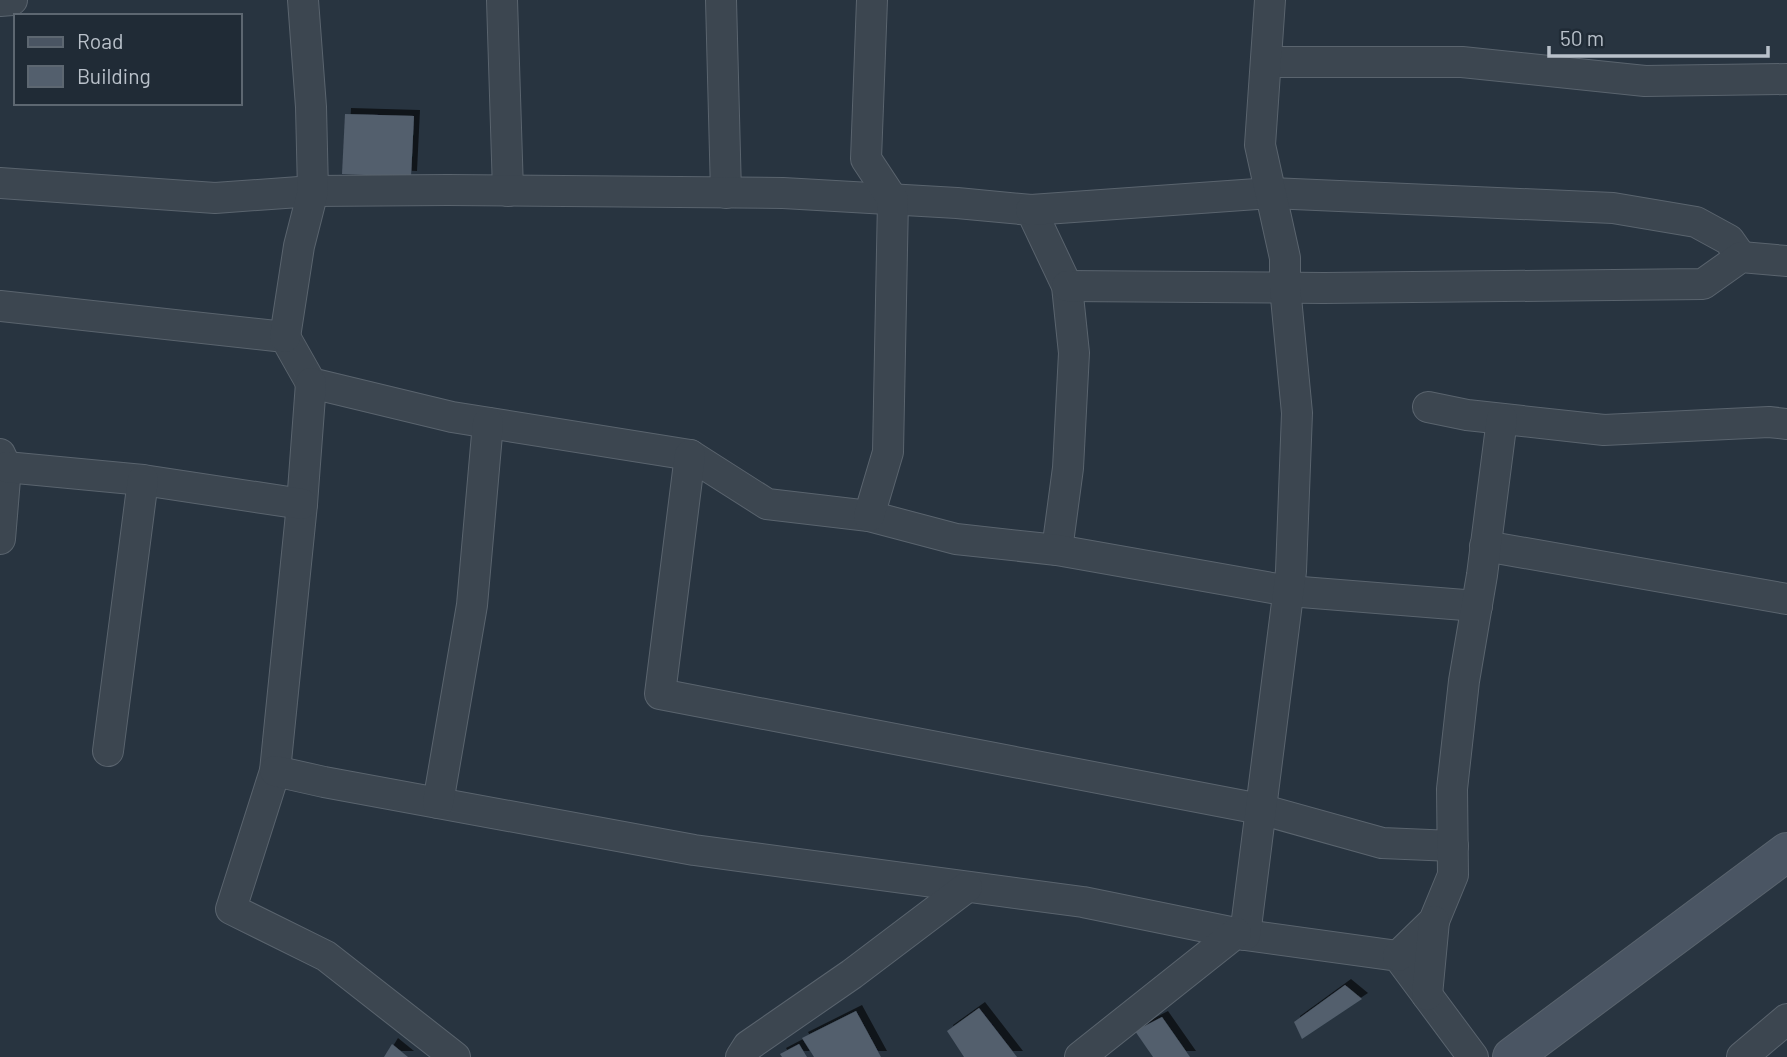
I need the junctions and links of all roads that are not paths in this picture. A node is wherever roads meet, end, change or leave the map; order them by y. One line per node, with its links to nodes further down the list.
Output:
1 (12, 0): 7 (street)
2 (303, 0): 11 (street)
3 (502, 0): 12 (street)
4 (721, 0): 13 (street)
5 (872, 0): 15 (street)
6 (1270, 0): 8 (street)
7 (0, 1)
8 (1266, 62): 9 (street); 14 (street)
9 (1787, 79)
10 (0, 183): 11 (street)
11 (313, 191): 12 (street); 23 (street)
12 (509, 191): 13 (street)
13 (726, 193): 15 (street)
14 (1271, 193): 16 (street); 17 (street); 20 (street)
15 (894, 200): 16 (street); 33 (street)
16 (1031, 210): 19 (street)
17 (1741, 257): 18 (street); 20 (street)
18 (1787, 261)
19 (1067, 286): 20 (street); 36 (street)
20 (1285, 287): 37 (street)
21 (0, 306): 22 (street); 23 (street)
22 (0, 331)
23 (285, 337): 24 (street)
24 (311, 383): 27 (street); 32 (street)
25 (1428, 407): 26 (street)
26 (1502, 419): 28 (street); 35 (street)
27 (488, 423): 29 (street); 42 (street)
28 (1787, 424)
29 (690, 455): 33 (street); 43 (street)
30 (3, 461): 31 (street); 34 (street)
31 (143, 480): 32 (street); 40 (street)
32 (302, 504): 41 (street)
33 (869, 516): 36 (street)
34 (0, 539)
35 (1485, 546): 38 (street); 39 (street)
36 (1057, 550): 37 (street)
37 (1289, 591): 39 (street); 43 (street)
38 (1787, 599)
39 (1477, 606): 44 (street)
40 (108, 751)
41 (275, 771): 42 (street); 52 (street)
42 (438, 803): 46 (street)
43 (1260, 809): 44 (street); 48 (street)
44 (1453, 846): 47 (street)
45 (1787, 852): 56 (main road)
46 (967, 887): 48 (street); 53 (street)
47 (1434, 921): 49 (street); 50 (street)
48 (1240, 934): 49 (street); 54 (street)
49 (1398, 956): 50 (street)
50 (1427, 995): 55 (street)
51 (1787, 1019): 57 (street)
52 (455, 1057)
53 (741, 1057)
54 (1080, 1057)
55 (1473, 1057)
56 (1512, 1057)
57 (1742, 1057)

